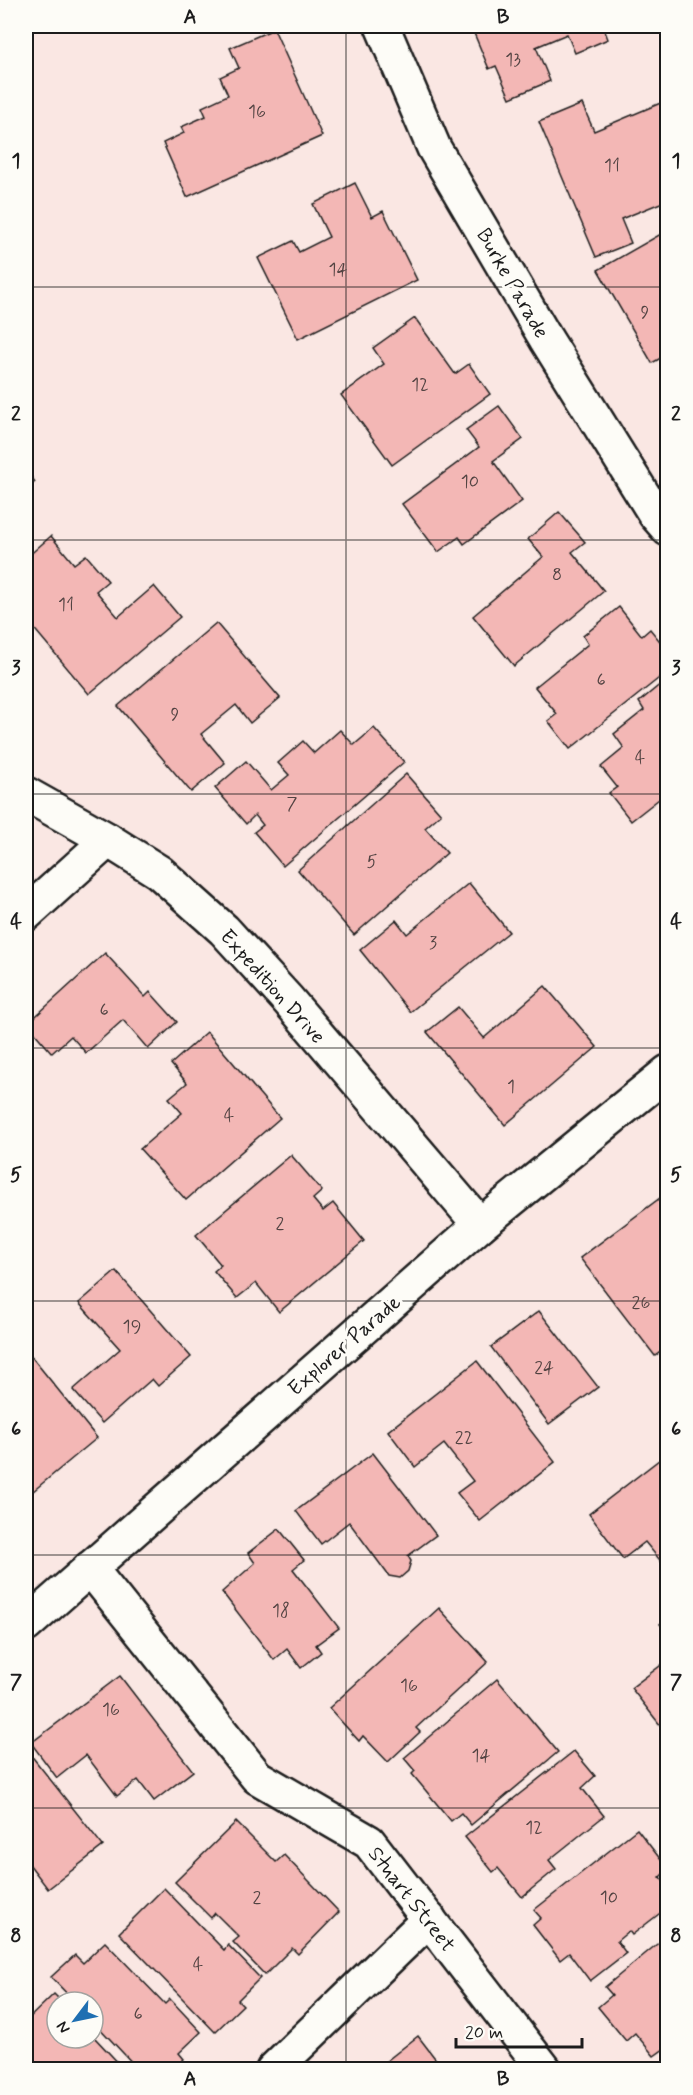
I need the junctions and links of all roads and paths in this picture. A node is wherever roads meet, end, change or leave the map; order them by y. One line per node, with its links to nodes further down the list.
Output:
1 (382, 26): 2 (street, Burke Parade)
2 (668, 529)
3 (26, 794): 4 (street, Expedition Drive)
4 (108, 840): 5 (street); 7 (street, Expedition Drive)
5 (26, 914)
6 (668, 1072): 7 (street, Explorer Parade)
7 (480, 1225): 8 (street, Explorer Parade)
8 (90, 1568): 9 (street, Explorer Parade); 10 (street, Stuart Street)
9 (26, 1625)
10 (429, 1919): 11 (street); 12 (street, Stuart Street)
11 (273, 2070)
12 (544, 2070)

